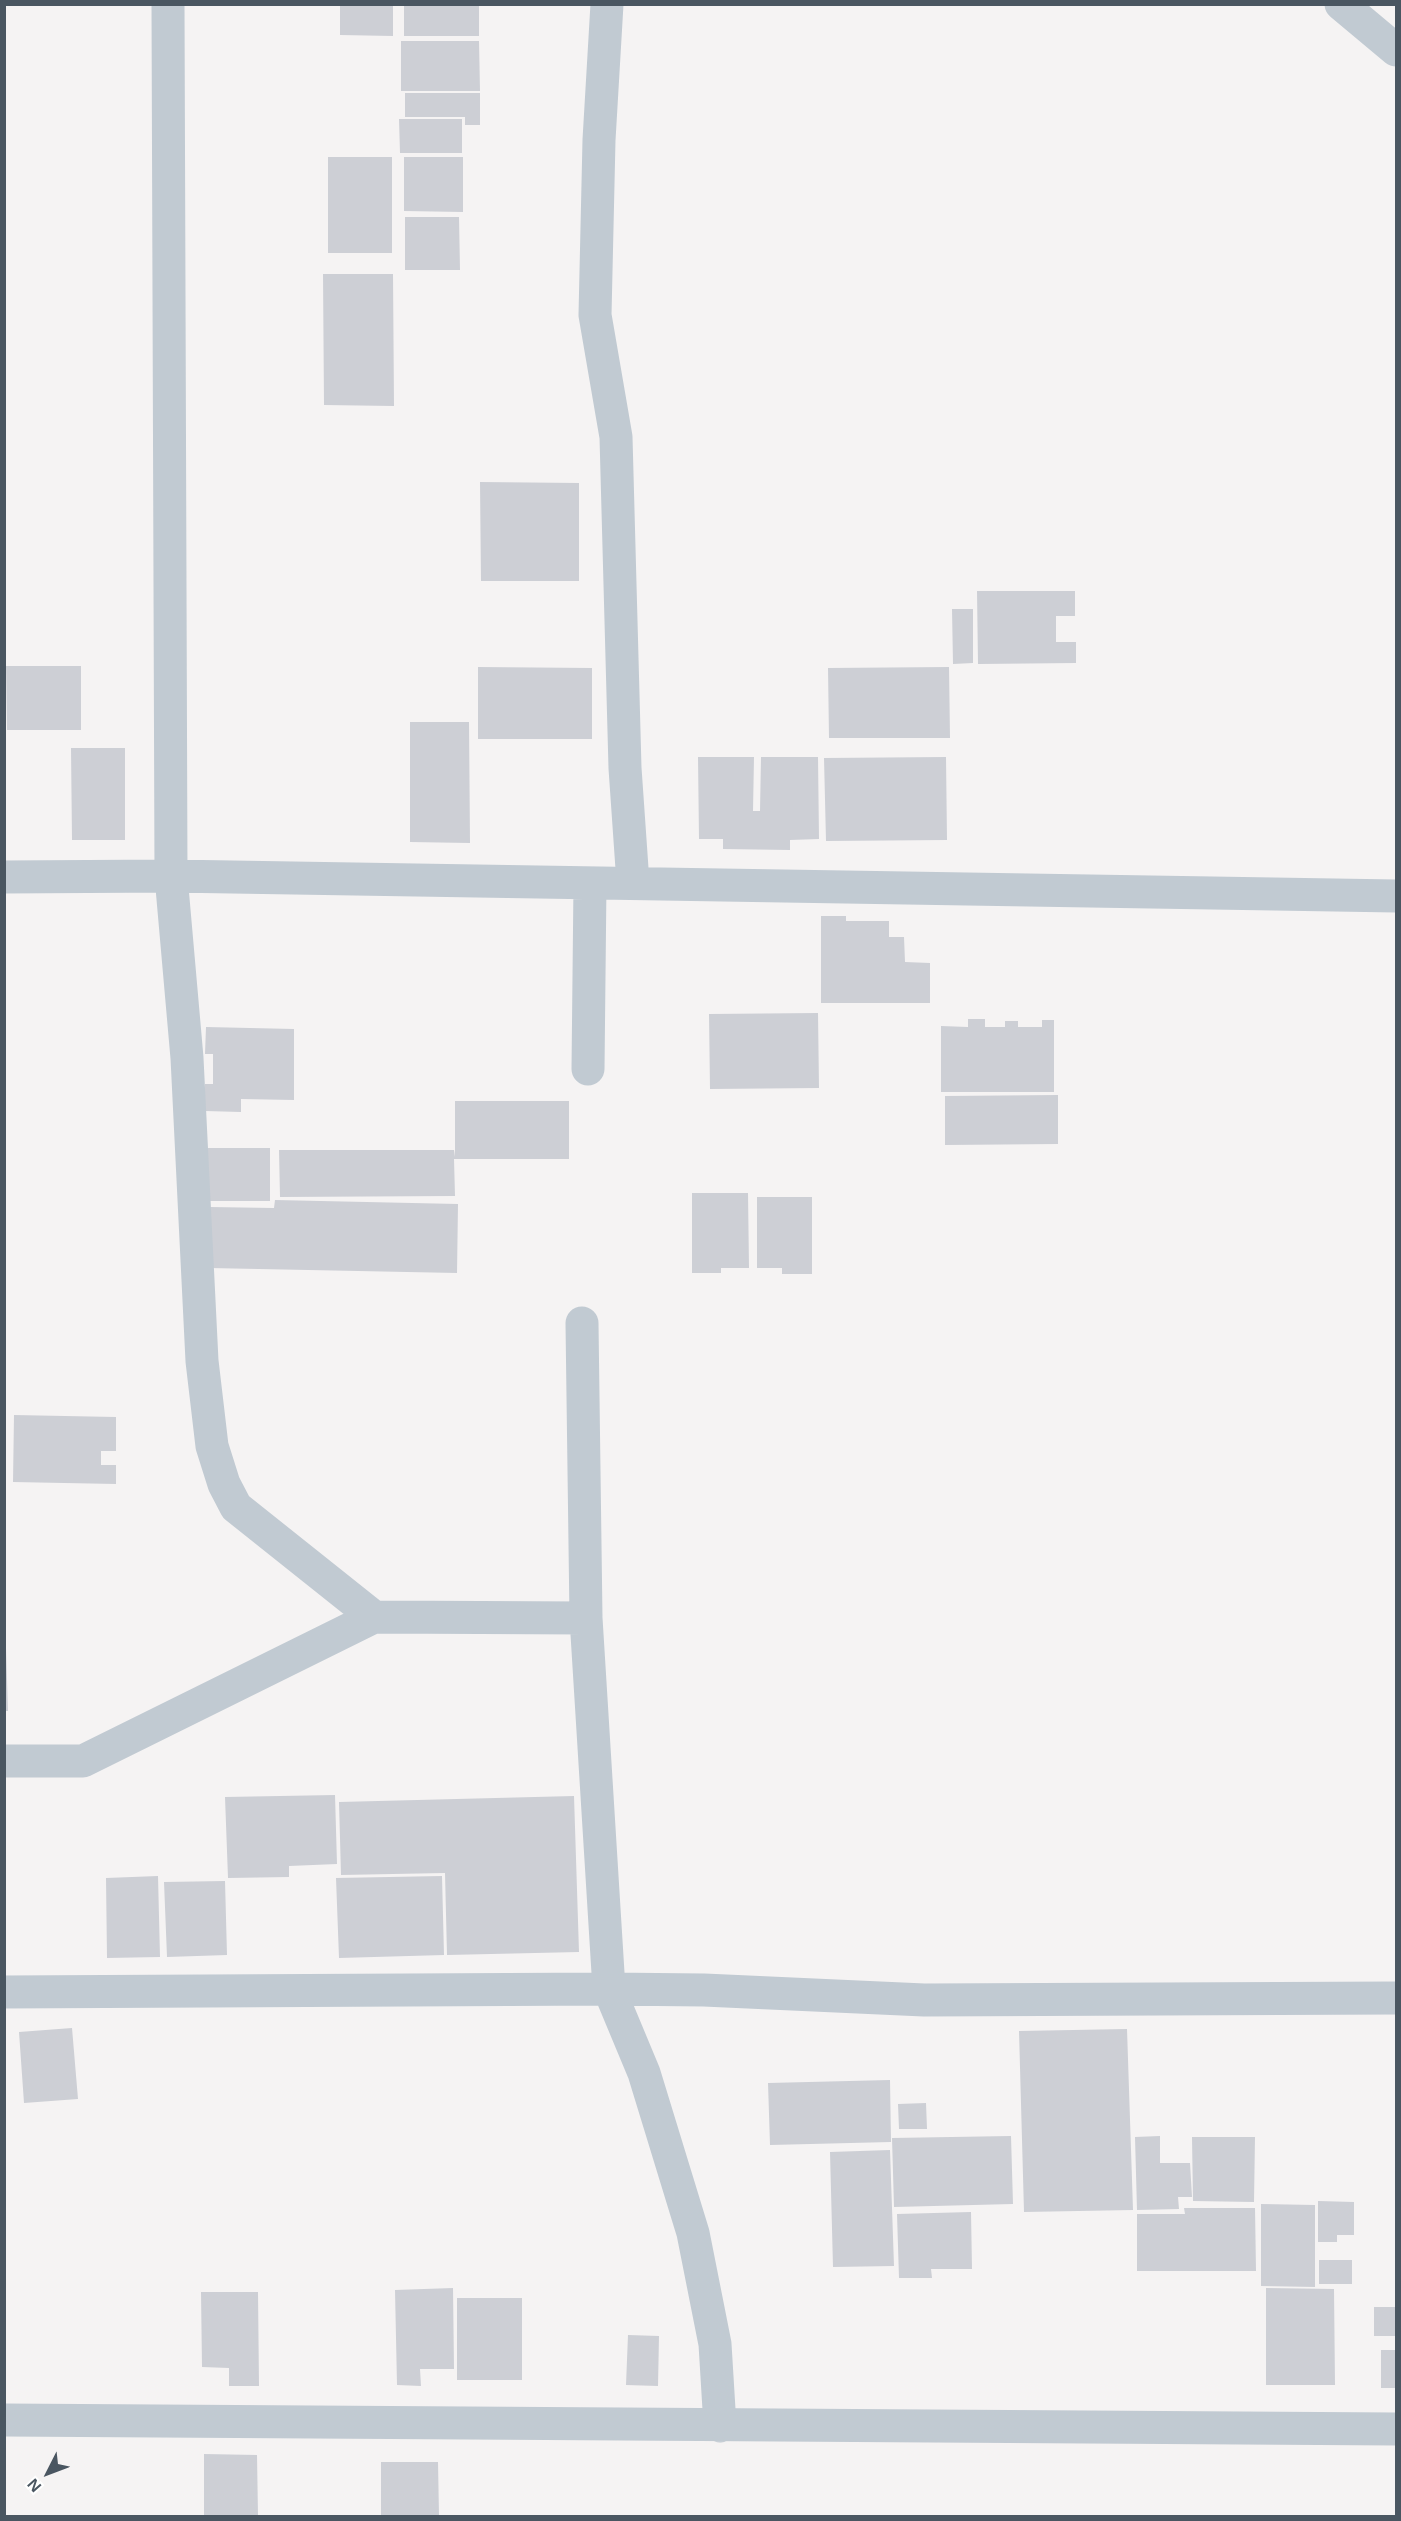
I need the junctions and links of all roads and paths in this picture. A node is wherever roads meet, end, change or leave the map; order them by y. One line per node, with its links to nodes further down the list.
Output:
1 (168, 4): 5 (street)
2 (607, 4): 8 (street)
3 (1341, 4): 4 (street)
4 (1396, 50)
5 (171, 876): 6 (street); 7 (street); 12 (street)
6 (4, 877)
7 (590, 883): 8 (street); 10 (street)
8 (633, 883): 9 (street)
9 (1396, 896)
10 (588, 1069)
11 (582, 1323): 13 (street)
12 (374, 1617): 13 (street); 14 (street)
13 (586, 1618): 15 (street)
14 (4, 1761)
15 (609, 1989): 16 (street); 17 (street); 19 (street)
16 (4, 1992)
17 (1396, 1998)
18 (4, 2420): 19 (street)
19 (720, 2426): 20 (street)
20 (1396, 2429)

